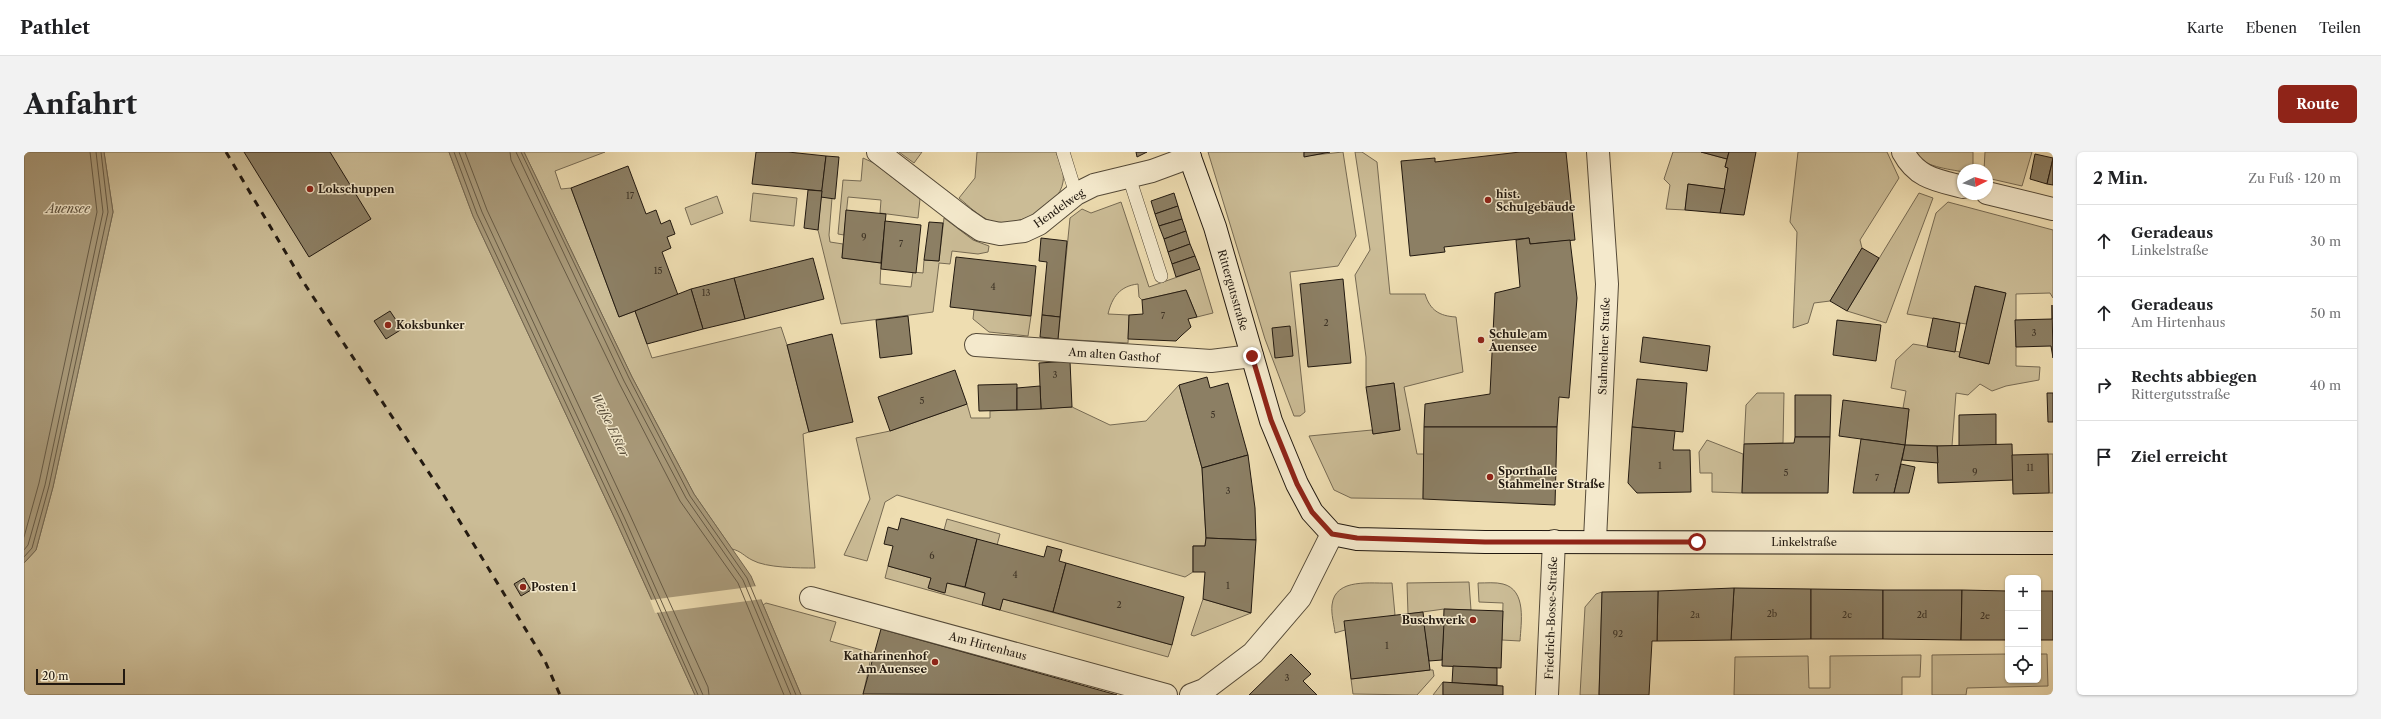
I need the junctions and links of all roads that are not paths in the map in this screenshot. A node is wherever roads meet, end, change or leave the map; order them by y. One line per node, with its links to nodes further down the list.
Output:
1 (878, 152): 8 (street, Hendelweg)
2 (1063, 152): 8 (lane)
3 (1598, 152): 15 (street, Stahmelner Straße)
4 (1903, 152): 7 (street)
5 (1189, 154): 6 (street, Hendelweg); 13 (street, Rittergutsstraße)
6 (1129, 177): 8 (street, Hendelweg); 11 (lane)
7 (1957, 186)
8 (1076, 194)
9 (1993, 194): 10 (street)
10 (2053, 209)
11 (1161, 276)
12 (976, 345): 13 (street, Am alten Gasthof)
13 (1252, 356): 14 (street, Rittergutsstraße)
14 (1332, 534): 16 (street); 20 (street)
15 (1595, 540): 16 (street, Linkelstraße); 17 (street, Linkelstraße)
16 (1554, 541): 21 (street, Friedrich-Bosse-Straße)
17 (2053, 543)
18 (811, 598): 19 (street, Am Hirtenhaus)
19 (1166, 695)
20 (1191, 695)
21 (1547, 695)

